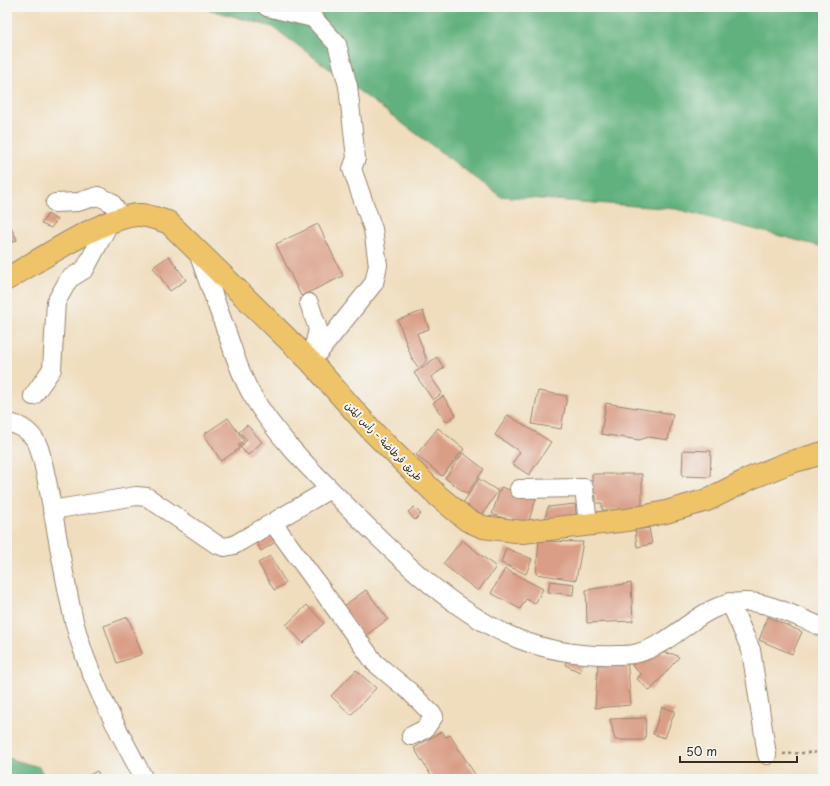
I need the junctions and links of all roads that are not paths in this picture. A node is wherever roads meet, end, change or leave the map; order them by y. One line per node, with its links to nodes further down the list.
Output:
1 (267, 7): 7 (street)
2 (55, 203): 3 (street)
3 (116, 220): 4 (main road, طريق قرطاضة - رأس المتن); 5 (main road, طريق قرطاضة - رأس المتن); 8 (street)
4 (196, 248): 7 (main road, طريق قرطاضة - رأس المتن); 11 (street)
5 (7, 279)
6 (308, 304): 7 (street)
7 (311, 362): 15 (main road, طريق قرطاضة - رأس المتن)
8 (32, 396)
9 (7, 423): 13 (street)
10 (823, 453): 15 (main road, طريق قرطاضة - رأس المتن)
11 (330, 489): 14 (street); 16 (street)
12 (519, 489): 15 (street)
13 (52, 510): 14 (street); 20 (street)
14 (273, 523): 18 (street)
15 (588, 524)
16 (730, 602): 17 (street); 19 (street)
17 (823, 628)
18 (411, 736)
19 (767, 755)
20 (144, 779)

